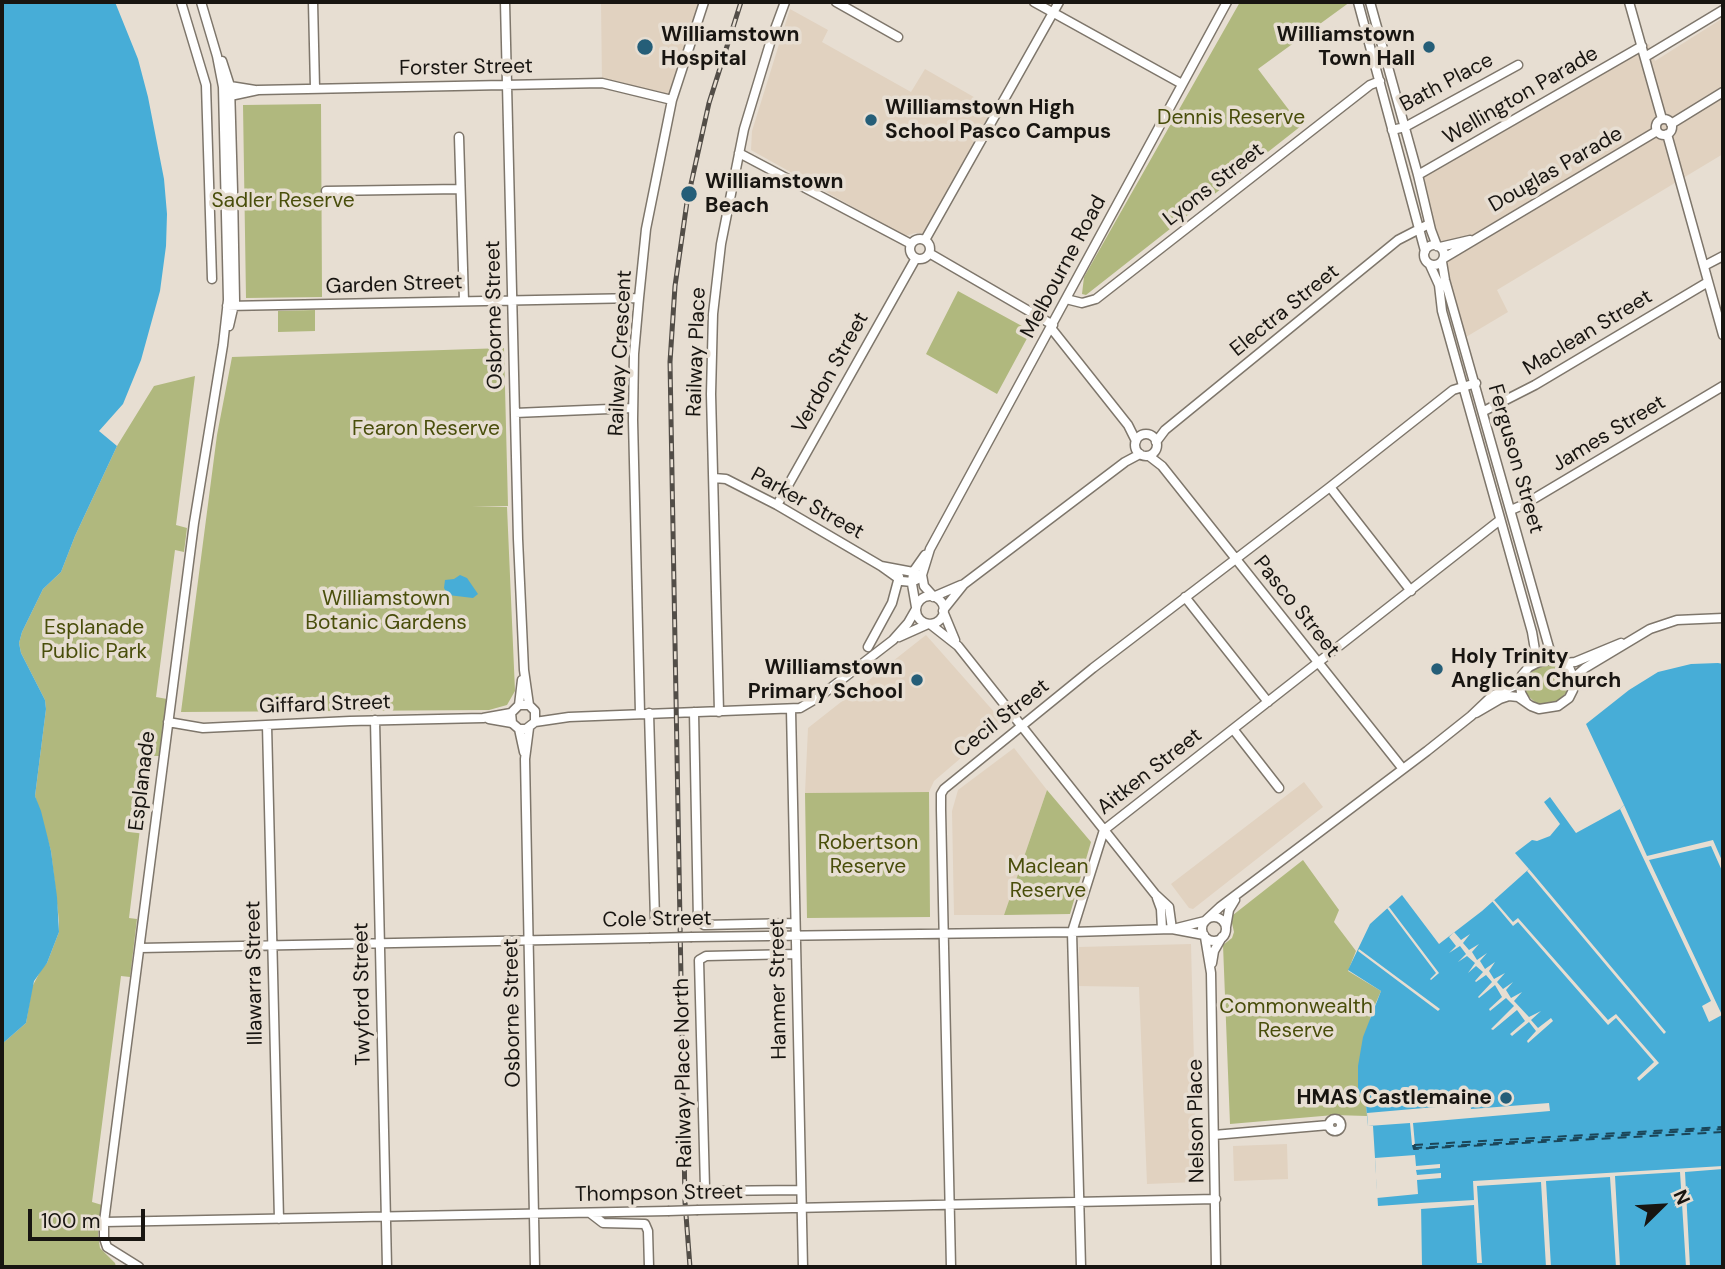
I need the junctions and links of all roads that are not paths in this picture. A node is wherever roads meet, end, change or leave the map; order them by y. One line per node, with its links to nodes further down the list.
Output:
1 (181, 2): 51 (street)
2 (201, 2): 25 (street, Esplanade)
3 (313, 2): 24 (street)
4 (505, 2): 22 (street, Osborne Street)
5 (704, 2): 27 (street, Railway Crescent)
6 (785, 2): 34 (street, Railway Place)
7 (836, 2): 17 (street)
8 (1034, 2): 15 (street)
9 (1059, 2): 15 (street)
10 (1227, 2): 23 (street, Melbourne Road)
11 (1358, 2): 16 (street)
12 (1629, 2): 18 (street)
13 (1373, 3): 16 (street); 29 (street)
14 (1723, 10): 19 (street)
15 (1053, 12): 23 (street); 41 (street)
16 (1363, 19): 21 (street)
17 (898, 37)
18 (1642, 46): 19 (street); 35 (street, Wellington Parade)
19 (1645, 57): 28 (street)
20 (1518, 65): 29 (street, Bath Place)
21 (1380, 81): 30 (street); 54 (street, Lyons Street)
22 (507, 85): 24 (street, Forster Street); 27 (street, Forster Street); 55 (street, Osborne Street)
23 (1182, 85): 54 (street, Melbourne Road)
24 (315, 88): 25 (street, Forster Street)
25 (229, 92): 57 (street, Esplanade)
26 (1723, 92): 28 (street)
27 (673, 100): 53 (street, Railway Crescent)
28 (1667, 122): 31 (street); 32 (street)
29 (1405, 127): 30 (street, Bath Place); 35 (street)
30 (1392, 130): 39 (street)
31 (1657, 131): 32 (street); 40 (street, Douglas Parade)
32 (1667, 134): 50 (street)
33 (459, 137): 36 (street)
34 (739, 153): 42 (street); 67 (street, Railway Place)
35 (1418, 176): 38 (street)
36 (460, 188): 37 (street); 56 (street)
37 (326, 191)
38 (1429, 224): 39 (street, Electra Street); 43 (street)
39 (1419, 228): 44 (street); 66 (street, Electra Street)
40 (1473, 239): 43 (street, Douglas Parade); 48 (street, Douglas Parade)
41 (925, 240): 42 (street); 45 (street)
42 (911, 244): 47 (street)
43 (1438, 246): 44 (street); 48 (street)
44 (1425, 251): 49 (street)
45 (929, 253): 47 (street); 58 (street, Pasco Street)
46 (1723, 256): 50 (street)
47 (916, 258): 69 (street, Verdon Street)
48 (1443, 260): 49 (street); 60 (street, Ferguson Street)
49 (1430, 265): 62 (street, Ferguson Street)
50 (1704, 266): 52 (street)
51 (212, 279)
52 (1708, 282): 59 (street); 64 (street, Maclean Street)
53 (639, 298): 55 (street, Garden Street); 63 (street, Railway Crescent)
54 (1066, 299): 58 (street, Melbourne Road)
55 (513, 300): 56 (street, Garden Street); 65 (street, Osborne Street)
56 (464, 301): 57 (street, Garden Street)
57 (230, 306): 109 (street, Esplanade)
58 (1052, 327): 66 (street, Pasco Street); 72 (street, Melbourne Road)
59 (1723, 332)
60 (1476, 383): 62 (street, Cecil Street); 64 (street, Ferguson Street)
61 (1723, 386): 70 (street, James Street)
62 (1463, 387): 68 (street, Cecil Street); 71 (street, Ferguson Street)
63 (633, 408): 65 (street); 104 (street, Railway Crescent)
64 (1484, 411): 70 (street, Ferguson Street)
65 (515, 413): 93 (street, Osborne Street)
66 (1146, 446): 73 (street, Pasco Street); 78 (street, Electra Street)
67 (713, 478): 69 (street, Parker Street); 102 (street, Railway Place)
68 (1330, 487): 73 (street, Cecil Street); 79 (street)
69 (777, 505): 75 (street, Parker Street)
70 (1511, 510): 91 (street, Ferguson Street)
71 (1500, 520): 79 (street, Aitken Street); 92 (street, Ferguson Street)
72 (930, 549): 74 (street, Melbourne Road); 76 (street, Melbourne Road)
73 (1236, 560): 81 (street, Cecil Street); 90 (street, Pasco Street)
74 (913, 572): 75 (street, Parker Street); 76 (street); 77 (street)
75 (899, 575): 77 (street, Parker Street); 89 (street)
76 (922, 577): 77 (street); 80 (street)
77 (912, 582): 82 (street)
78 (964, 584): 80 (street, Electra Street); 83 (street, Electra Street)
79 (1410, 591): 90 (street, Aitken Street)
80 (933, 596): 82 (street); 83 (street)
81 (1185, 597): 96 (street); 113 (street, Cecil Street)
82 (916, 608): 85 (street); 86 (street)
83 (944, 610): 85 (street); 88 (street)
84 (1723, 618): 87 (street)
85 (929, 624): 86 (street); 88 (street)
86 (893, 640): 100 (street)
87 (1629, 640): 91 (street); 95 (street)
88 (958, 646): 113 (street)
89 (868, 647)
90 (1318, 662): 96 (street, Aitken Street); 116 (street, Pasco Street)
91 (1561, 662): 92 (street); 95 (street)
92 (1531, 665): 94 (street)
93 (524, 670): 98 (street, Osborne Street); 99 (street, Osborne Street)
94 (1521, 680): 97 (street); 105 (street)
95 (1574, 685): 97 (street)
96 (1268, 702): 114 (street, Aitken Street)
97 (1526, 702): 105 (street)
98 (519, 705): 99 (street); 103 (street)
99 (532, 708): 106 (street); 111 (street, Osborne Street)
100 (791, 710): 102 (street); 123 (street, Hanmer Street)
101 (694, 712): 102 (street); 104 (street); 123 (street)
102 (719, 712)
103 (511, 713): 107 (street, Giffard Street); 112 (street, Osborne Street)
104 (645, 713): 106 (street); 121 (street, Railway Crescent)
105 (1471, 716): 116 (street)
106 (569, 717): 111 (street)
107 (483, 718): 108 (street, Giffard Street); 112 (street, Giffard Street)
108 (375, 720): 110 (street, Giffard Street); 133 (street, Twyford Street)
109 (168, 722): 110 (street, Giffard Street); 135 (street, Esplanade)
110 (267, 725): 134 (street, Illawarra Street)
111 (532, 725): 112 (street, Giffard Street); 115 (street, Osborne Street)
112 (516, 726): 115 (street, Osborne Street)
113 (1022, 727): 118 (street); 128 (street, Cecil Street)
114 (1233, 729): 117 (street); 118 (street, Aitken Street)
115 (525, 759): 132 (street, Osborne Street)
116 (1404, 769): 119 (street)
117 (1279, 788)
118 (1104, 830): 120 (street); 127 (street, Aitken Street)
119 (1241, 892): 122 (street); 124 (street)
120 (1155, 894): 125 (street); 126 (street)
121 (654, 919)
122 (1206, 921): 124 (street); 126 (street, Cole Street); 130 (street)
123 (795, 923): 129 (street, Hanmer Street)
124 (1226, 928): 131 (street)
125 (1162, 929): 126 (street, Cole Street); 127 (street, Cole Street)
126 (1173, 929): 130 (street, Cole Street)
127 (1072, 932): 128 (street, Cole Street); 142 (street, Aitken Street)
128 (943, 933): 129 (street, Cole Street); 143 (street, Cecil Street)
129 (795, 935): 132 (street, Cole Street, bridge); 136 (street, Hanmer Street)
130 (1205, 936): 131 (street); 137 (street, Nelson Place)
131 (1222, 937): 137 (street, Nelson Place)
132 (529, 940): 133 (street, Cole Street); 146 (street, Osborne Street)
133 (379, 943): 134 (street, Cole Street); 147 (street, Twyford Street)
134 (272, 945): 135 (street, Cole Street); 148 (street, Illawarra Street)
135 (140, 948): 149 (street, Esplanade)
136 (796, 954): 140 (street, Hanmer Street); 140 (street, Railway Place North)
137 (1211, 973): 139 (street, Nelson Place)
138 (1329, 1125): 139 (street)
139 (1214, 1135): 141 (street, Nelson Place)
140 (800, 1190): 144 (street, Hanmer Street)
141 (1216, 1199): 142 (street, Thompson Street); 157 (street, Nelson Place)
142 (1080, 1201): 143 (street, Thompson Street); 156 (street, Aitken Street)
143 (948, 1204): 144 (street, Thompson Street); 155 (street, Cecil Street)
144 (801, 1208): 145 (street, Thompson Street, bridge); 154 (street, Hanmer Street)
145 (590, 1213): 146 (street, Thompson Street); 153 (street)
146 (535, 1214): 147 (street, Thompson Street); 152 (street, Osborne Street)
147 (386, 1217): 148 (street, Thompson Street); 151 (street, Twyford Street)
148 (279, 1219): 149 (street, Thompson Street)
149 (104, 1222): 150 (street)
150 (139, 1267)
151 (387, 1267)
152 (535, 1267)
153 (649, 1267)
154 (803, 1267)
155 (951, 1267)
156 (1080, 1267)
157 (1216, 1267)

